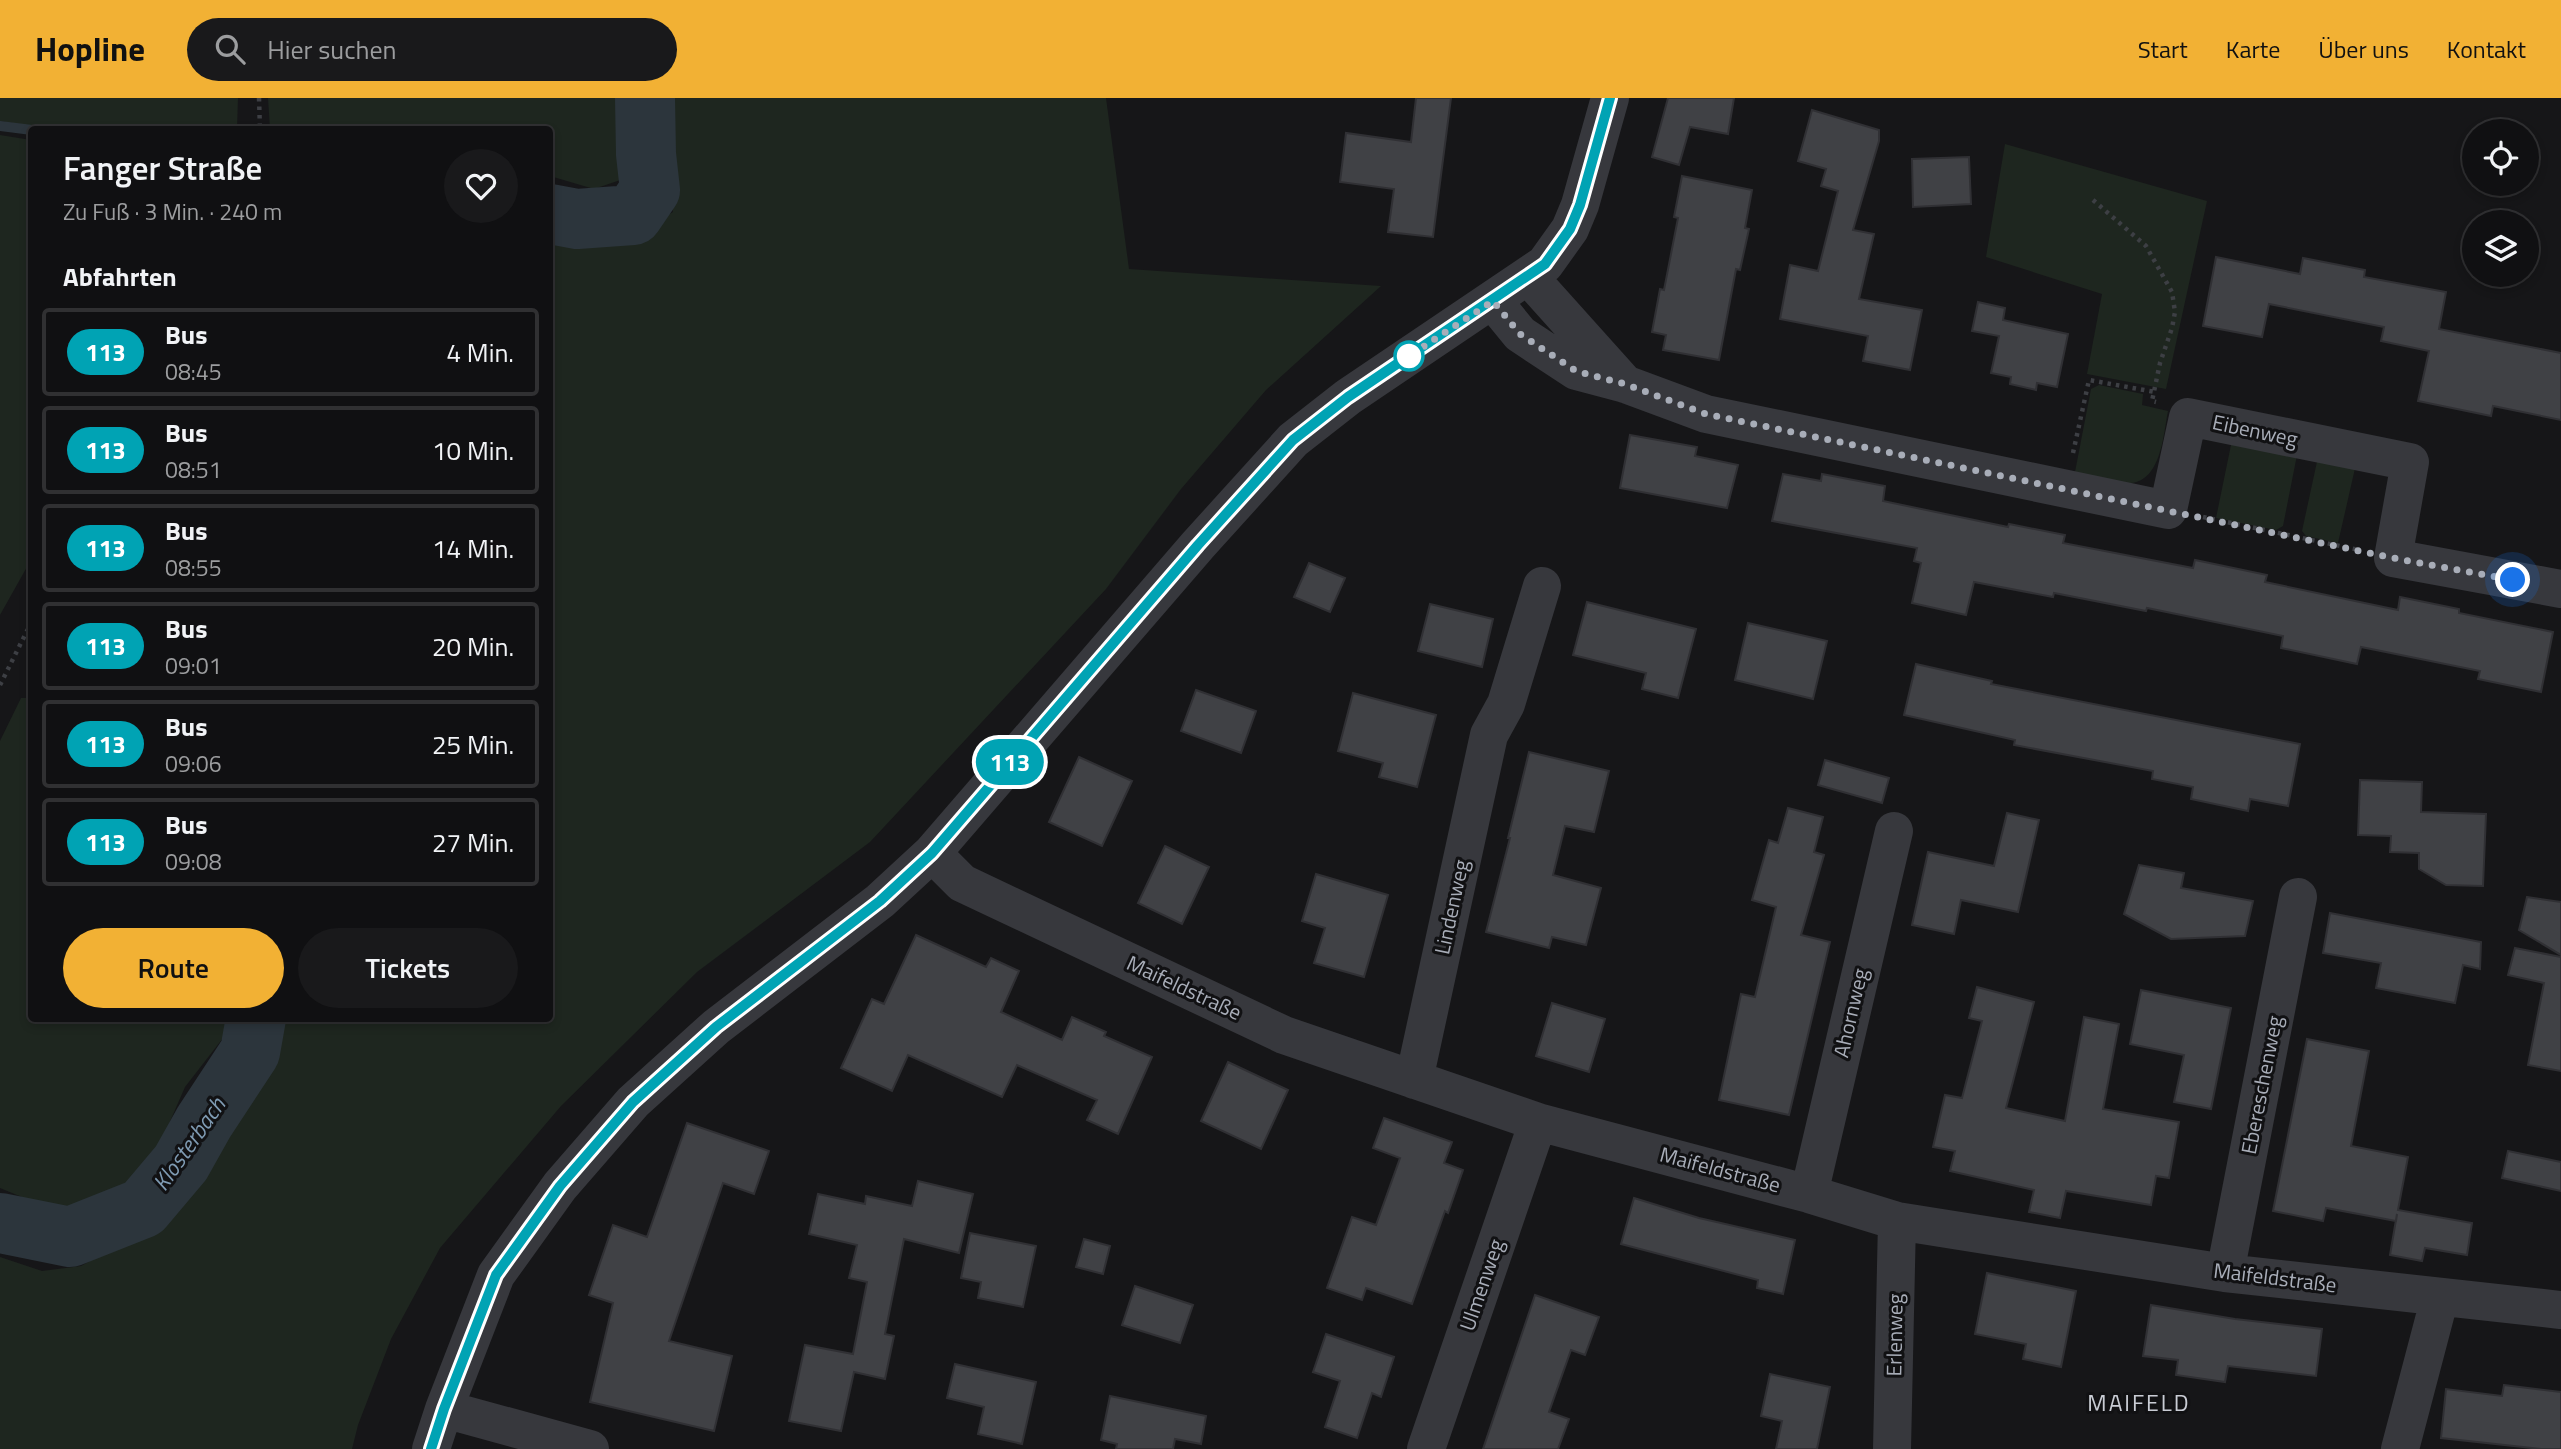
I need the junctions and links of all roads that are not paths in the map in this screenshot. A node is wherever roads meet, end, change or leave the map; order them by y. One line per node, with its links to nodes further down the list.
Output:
1 (1611, 98): 2 (street)
2 (1529, 277): 3 (street); 4 (street)
3 (1493, 301): 4 (street); 8 (street)
4 (1625, 384): 6 (street, Eibenweg)
5 (1542, 586): 10 (street, Lindenweg)
6 (2561, 589)
7 (1894, 831): 12 (street, Ahornweg)
8 (932, 853): 10 (street, Maifeldstraße); 17 (street)
9 (2298, 897): 14 (street, Ebereschenweg)
10 (1415, 1080): 11 (street, Maifeldstraße)
11 (1538, 1122): 12 (street, Maifeldstraße); 20 (street, Ulmenweg)
12 (1809, 1194): 13 (street, Maifeldstraße)
13 (1897, 1221): 14 (street, Maifeldstraße); 21 (street, Erlenweg)
14 (2225, 1273): 15 (street, Maifeldstraße)
15 (2440, 1297): 16 (street, Maifeldstraße); 22 (street)
16 (2561, 1310)
17 (444, 1409): 18 (street); 19 (street)
18 (431, 1449)
19 (590, 1449)
20 (1426, 1449)
21 (1892, 1449)
22 (2400, 1449)

